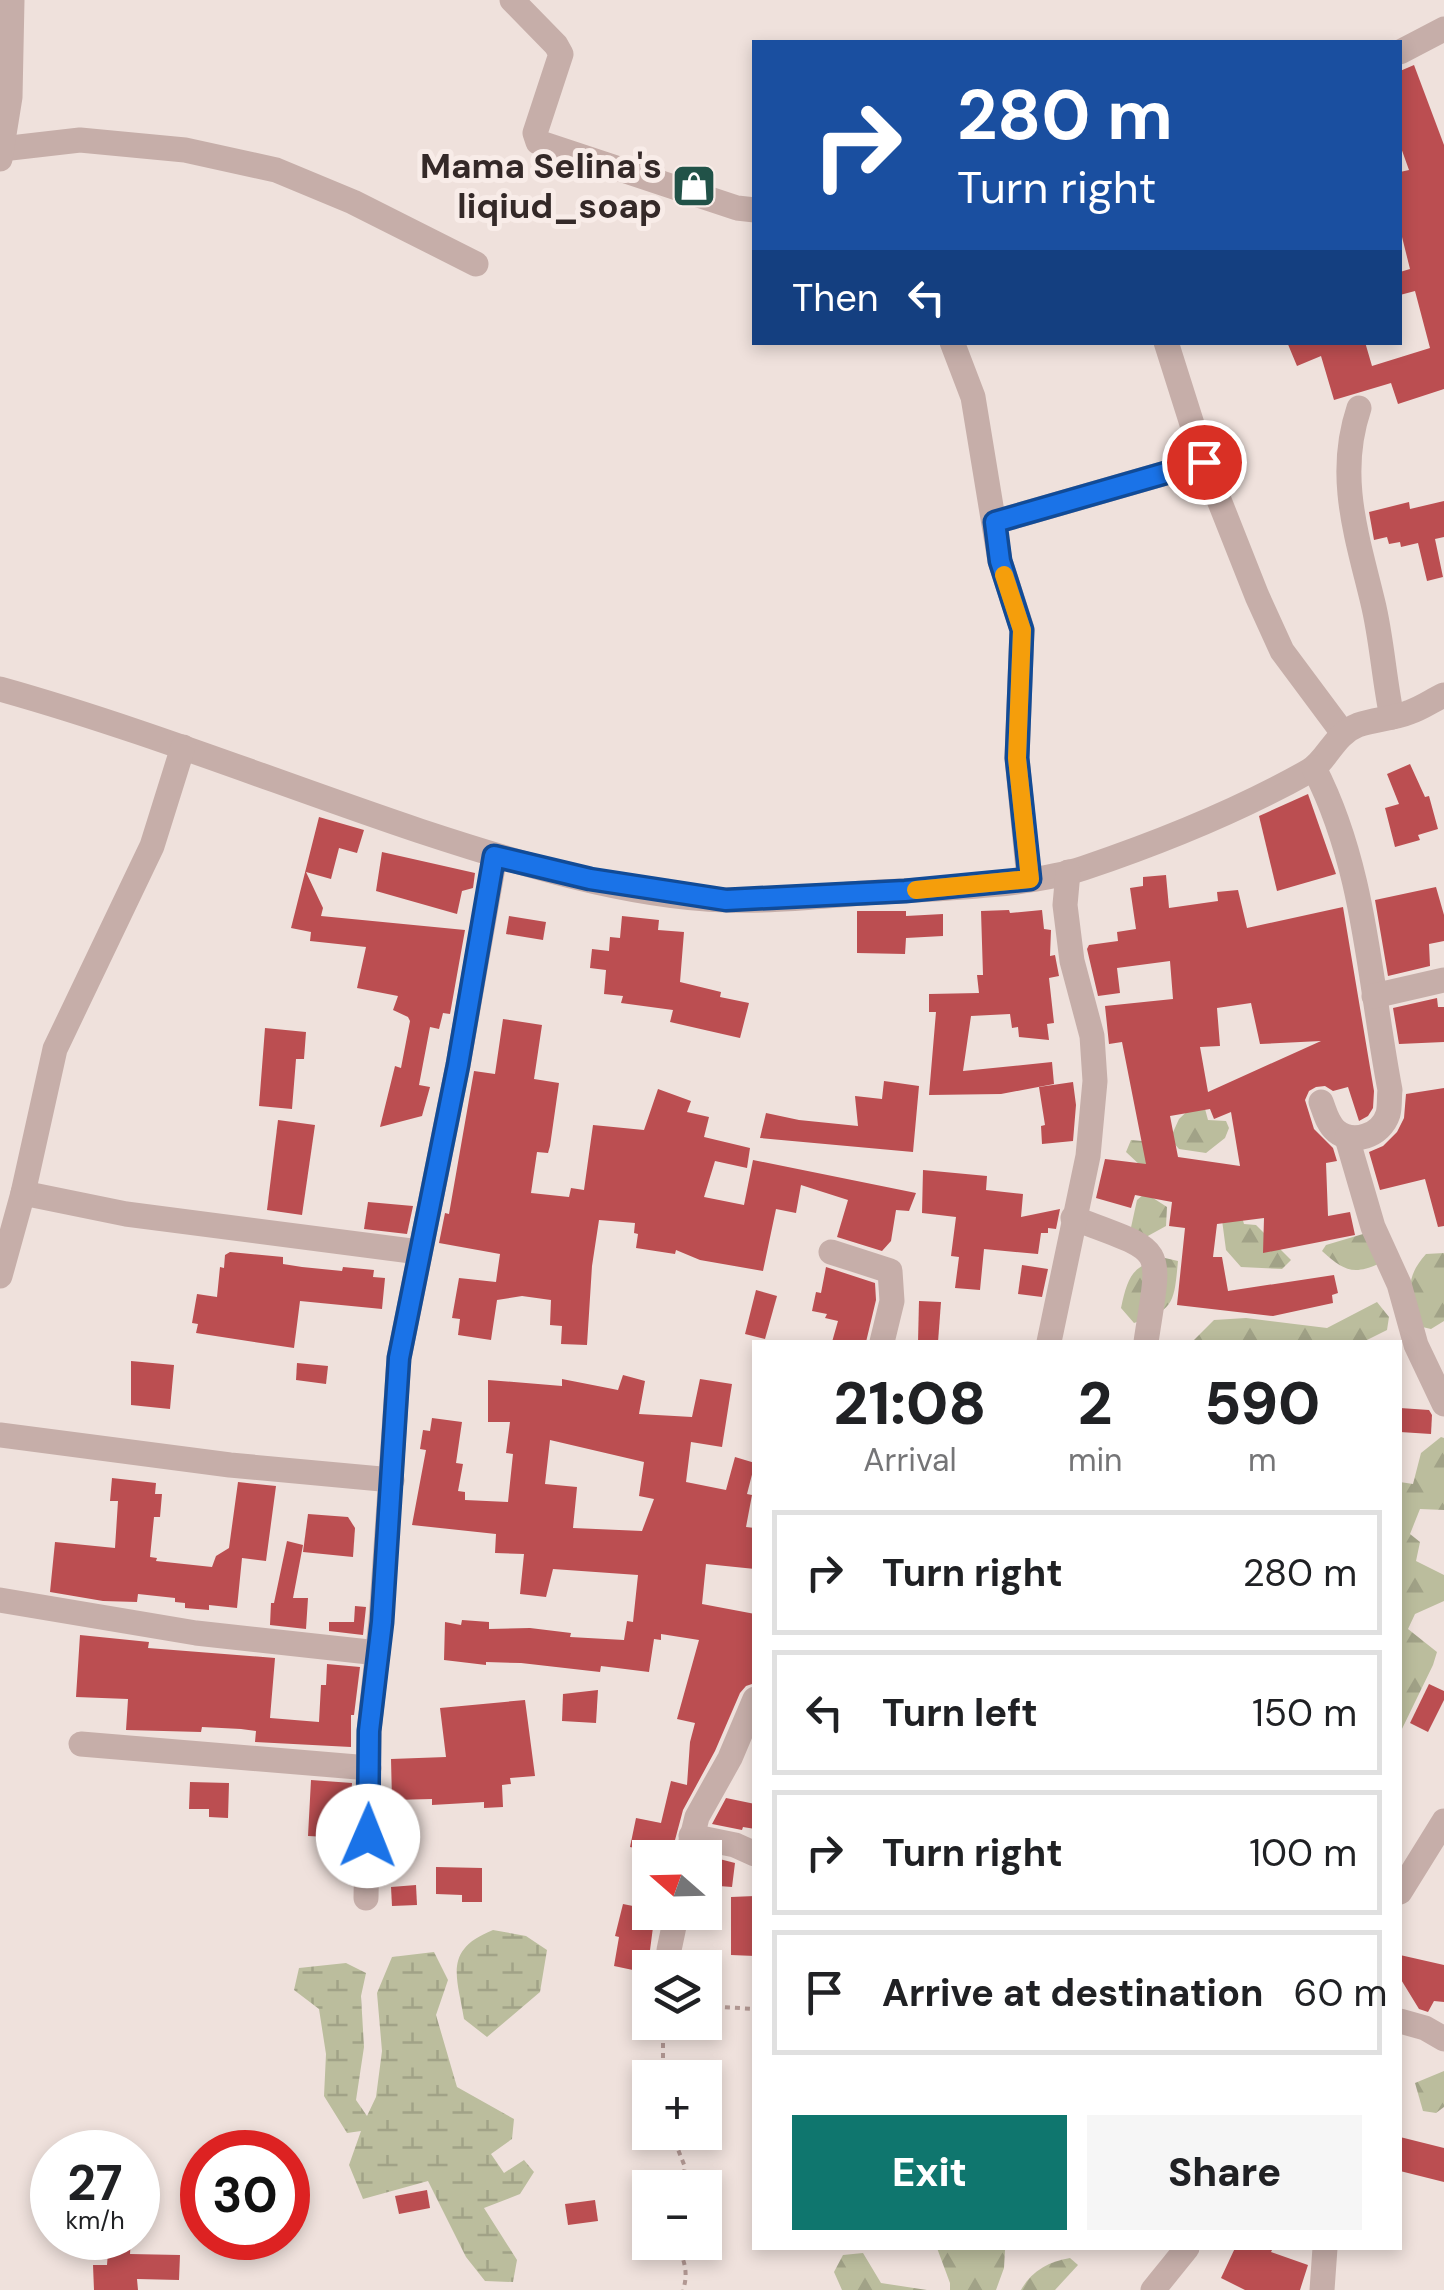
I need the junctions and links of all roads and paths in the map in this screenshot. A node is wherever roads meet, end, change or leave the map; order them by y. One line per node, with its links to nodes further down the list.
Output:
1 (12, 0): 5 (street)
2 (512, 0): 6 (street)
3 (1444, 30): 4 (street)
4 (1402, 51)
5 (1, 154): 7 (street)
6 (752, 210)
7 (476, 264)
8 (953, 345): 12 (street)
9 (1167, 345): 11 (street)
10 (1359, 408): 15 (street)
11 (1204, 462): 12 (street); 16 (street)
12 (995, 522): 21 (street)
13 (0, 688): 17 (street)
14 (1444, 694): 15 (street)
15 (1392, 717): 16 (street)
16 (1343, 734): 18 (street)
17 (183, 747): 19 (street); 26 (street)
18 (1314, 768): 20 (street); 23 (street)
19 (494, 856): 21 (street); 28 (street)
20 (1068, 872): 21 (street); 27 (street)
21 (1030, 879)
22 (1444, 980): 23 (street)
23 (1374, 996): 25 (street)
24 (1322, 1102): 25 (street)
25 (1347, 1138): 34 (street)
26 (23, 1193): 28 (street); 30 (street)
27 (1073, 1218): 32 (street); 33 (street)
28 (420, 1252): 36 (street)
29 (831, 1252): 31 (street)
30 (0, 1276)
31 (882, 1340)
32 (1048, 1340)
33 (1146, 1340)
34 (1444, 1404)
35 (0, 1434): 36 (street)
36 (392, 1480): 38 (street)
37 (0, 1600): 38 (street)
38 (378, 1652): 41 (street)
39 (752, 1705): 43 (street)
40 (81, 1744): 41 (street)
41 (369, 1768): 47 (street)
42 (1444, 1822): 46 (street)
43 (691, 1840)
44 (722, 1846): 45 (street)
45 (752, 1853)
46 (1402, 1889)
47 (366, 1898)
48 (673, 1930): 49 (street)
49 (669, 1950)
50 (722, 2007): 51 (path)
51 (752, 2010)
52 (1402, 2022): 53 (street)
53 (1444, 2039)
54 (1185, 2250): 58 (street)
55 (1326, 2250): 59 (street)
56 (684, 2260): 57 (path)
57 (683, 2290)
58 (1153, 2290)
59 (1322, 2290)

